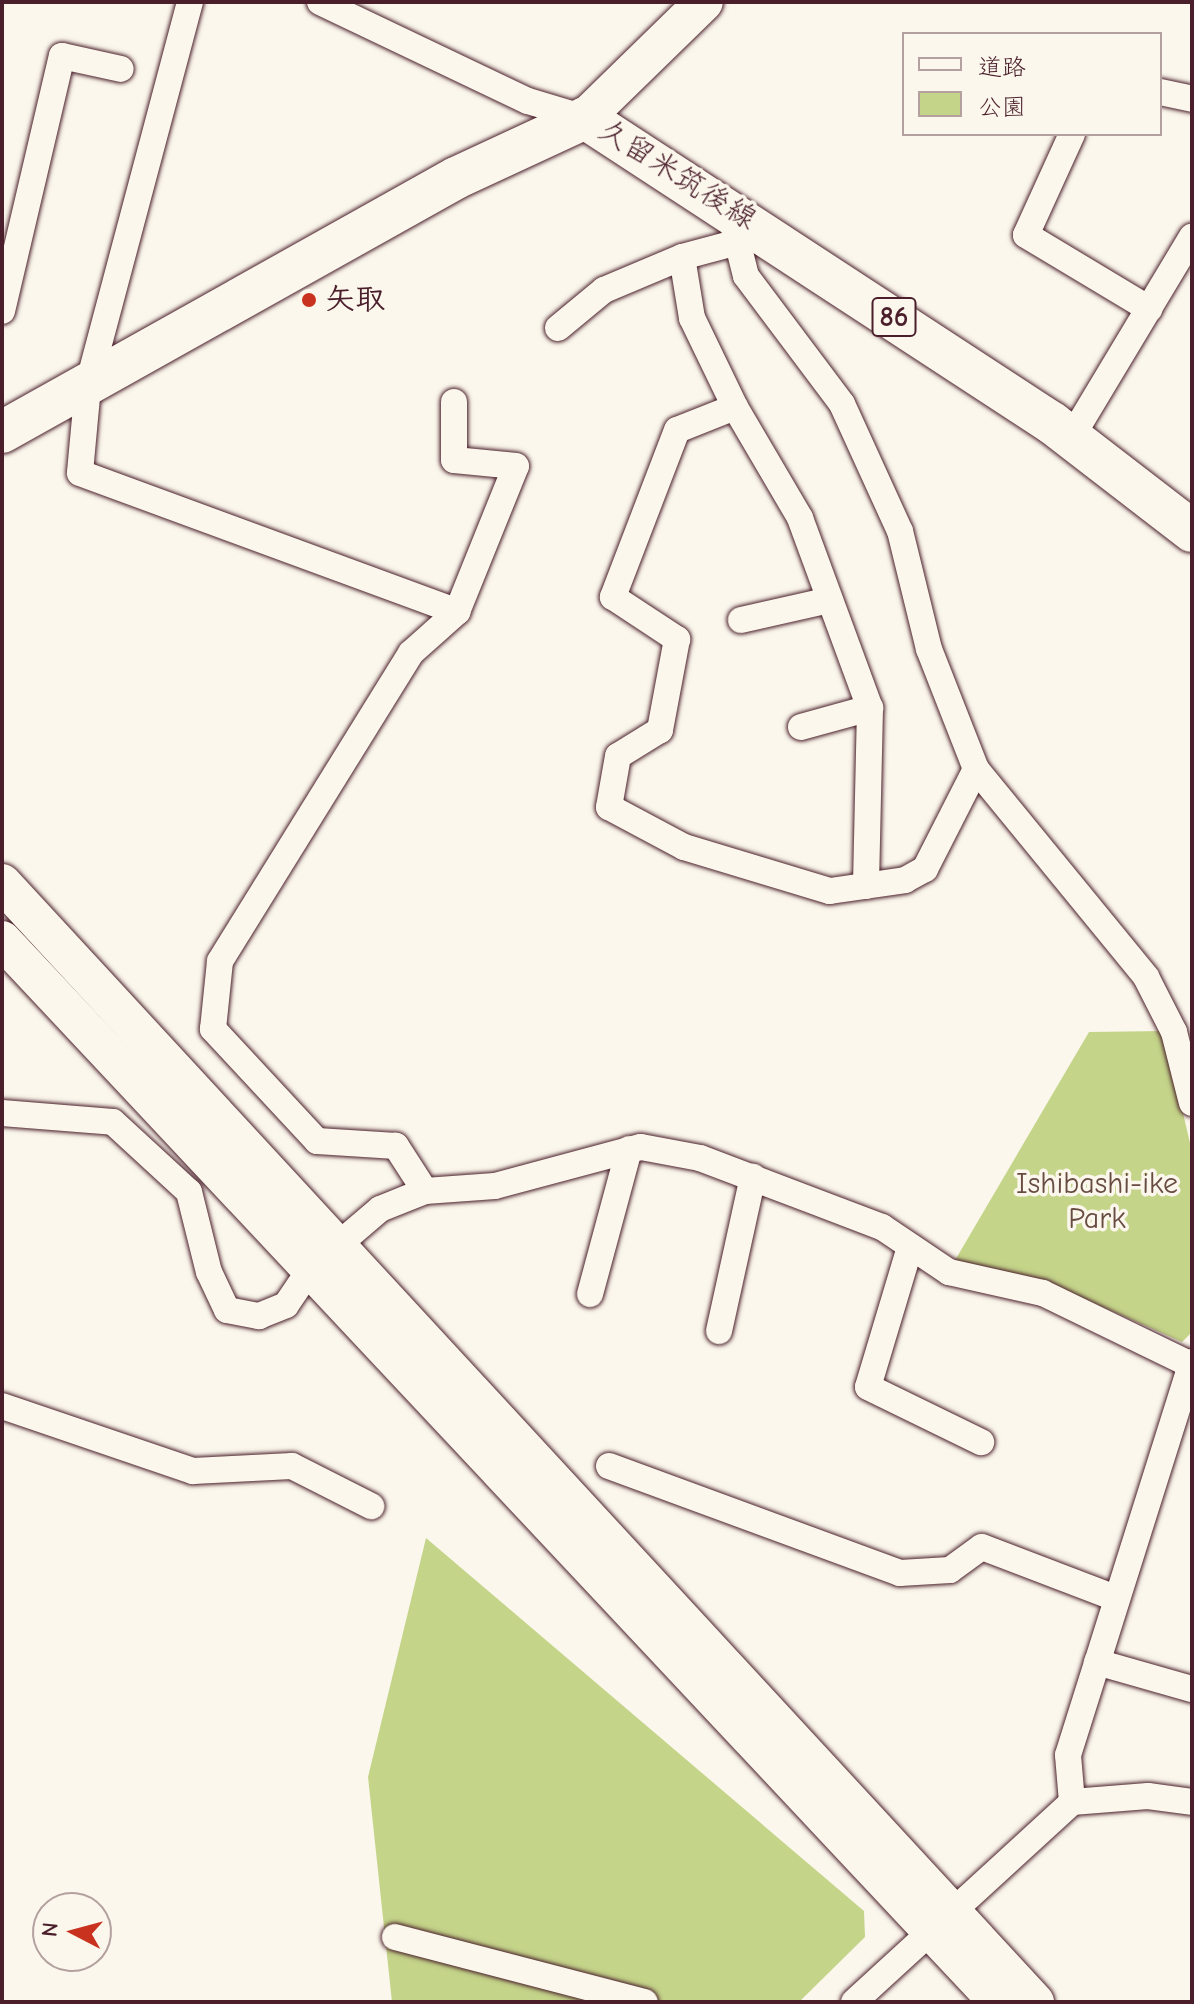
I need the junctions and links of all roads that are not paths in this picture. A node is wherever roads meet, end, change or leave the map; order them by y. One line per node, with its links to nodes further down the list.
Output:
1 (190, 2): 15 (street)
2 (320, 2): 7 (street)
3 (704, 2): 7 (street)
4 (121, 69): 13 (street)
5 (1162, 92): 6 (street)
6 (1192, 99)
7 (585, 118): 9 (main road, 久留米筑後線 / 86); 15 (main road, 久留米筑後線)
8 (1071, 136): 12 (street)
9 (733, 224): 11 (street); 19 (main road, 久留米筑後線 / 86); 26 (street)
10 (1192, 237): 12 (street)
11 (682, 257): 14 (street); 17 (street)
12 (1149, 309): 19 (street)
13 (2, 311)
14 (558, 328)
15 (88, 386): 18 (main road, 久留米筑後線); 22 (street)
16 (454, 402): 22 (street)
17 (735, 407): 21 (street); 28 (street)
18 (2, 432)
19 (1071, 438): 20 (main road, 久留米筑後線 / 86)
20 (1192, 531)
21 (830, 600): 23 (street); 24 (street)
22 (457, 612): 34 (street)
23 (741, 620)
24 (870, 708): 25 (street); 28 (street)
25 (801, 727)
26 (976, 769): 28 (street); 30 (street)
27 (2, 883): 36 (street)
28 (866, 886)
29 (2, 940): 36 (street)
30 (1192, 1103)
31 (2, 1113): 36 (street)
32 (629, 1149): 33 (street); 34 (street); 37 (street)
33 (753, 1177): 35 (street); 38 (street)
34 (425, 1191): 36 (street)
35 (910, 1247): 39 (street); 41 (street)
36 (323, 1257): 49 (street)
37 (590, 1294)
38 (719, 1331)
39 (1190, 1363): 44 (street)
40 (2, 1406): 43 (street)
41 (981, 1442)
42 (609, 1466): 44 (street)
43 (371, 1506)
44 (1113, 1597): 45 (street)
45 (1097, 1662): 46 (street); 47 (street)
46 (1192, 1689)
47 (1072, 1802): 48 (street); 49 (street)
48 (1192, 1802)
49 (942, 1923): 52 (street); 53 (street); 54 (street)
50 (395, 1937): 51 (street)
51 (645, 2002)
52 (854, 2002)
53 (998, 2002)
54 (1035, 2002)

